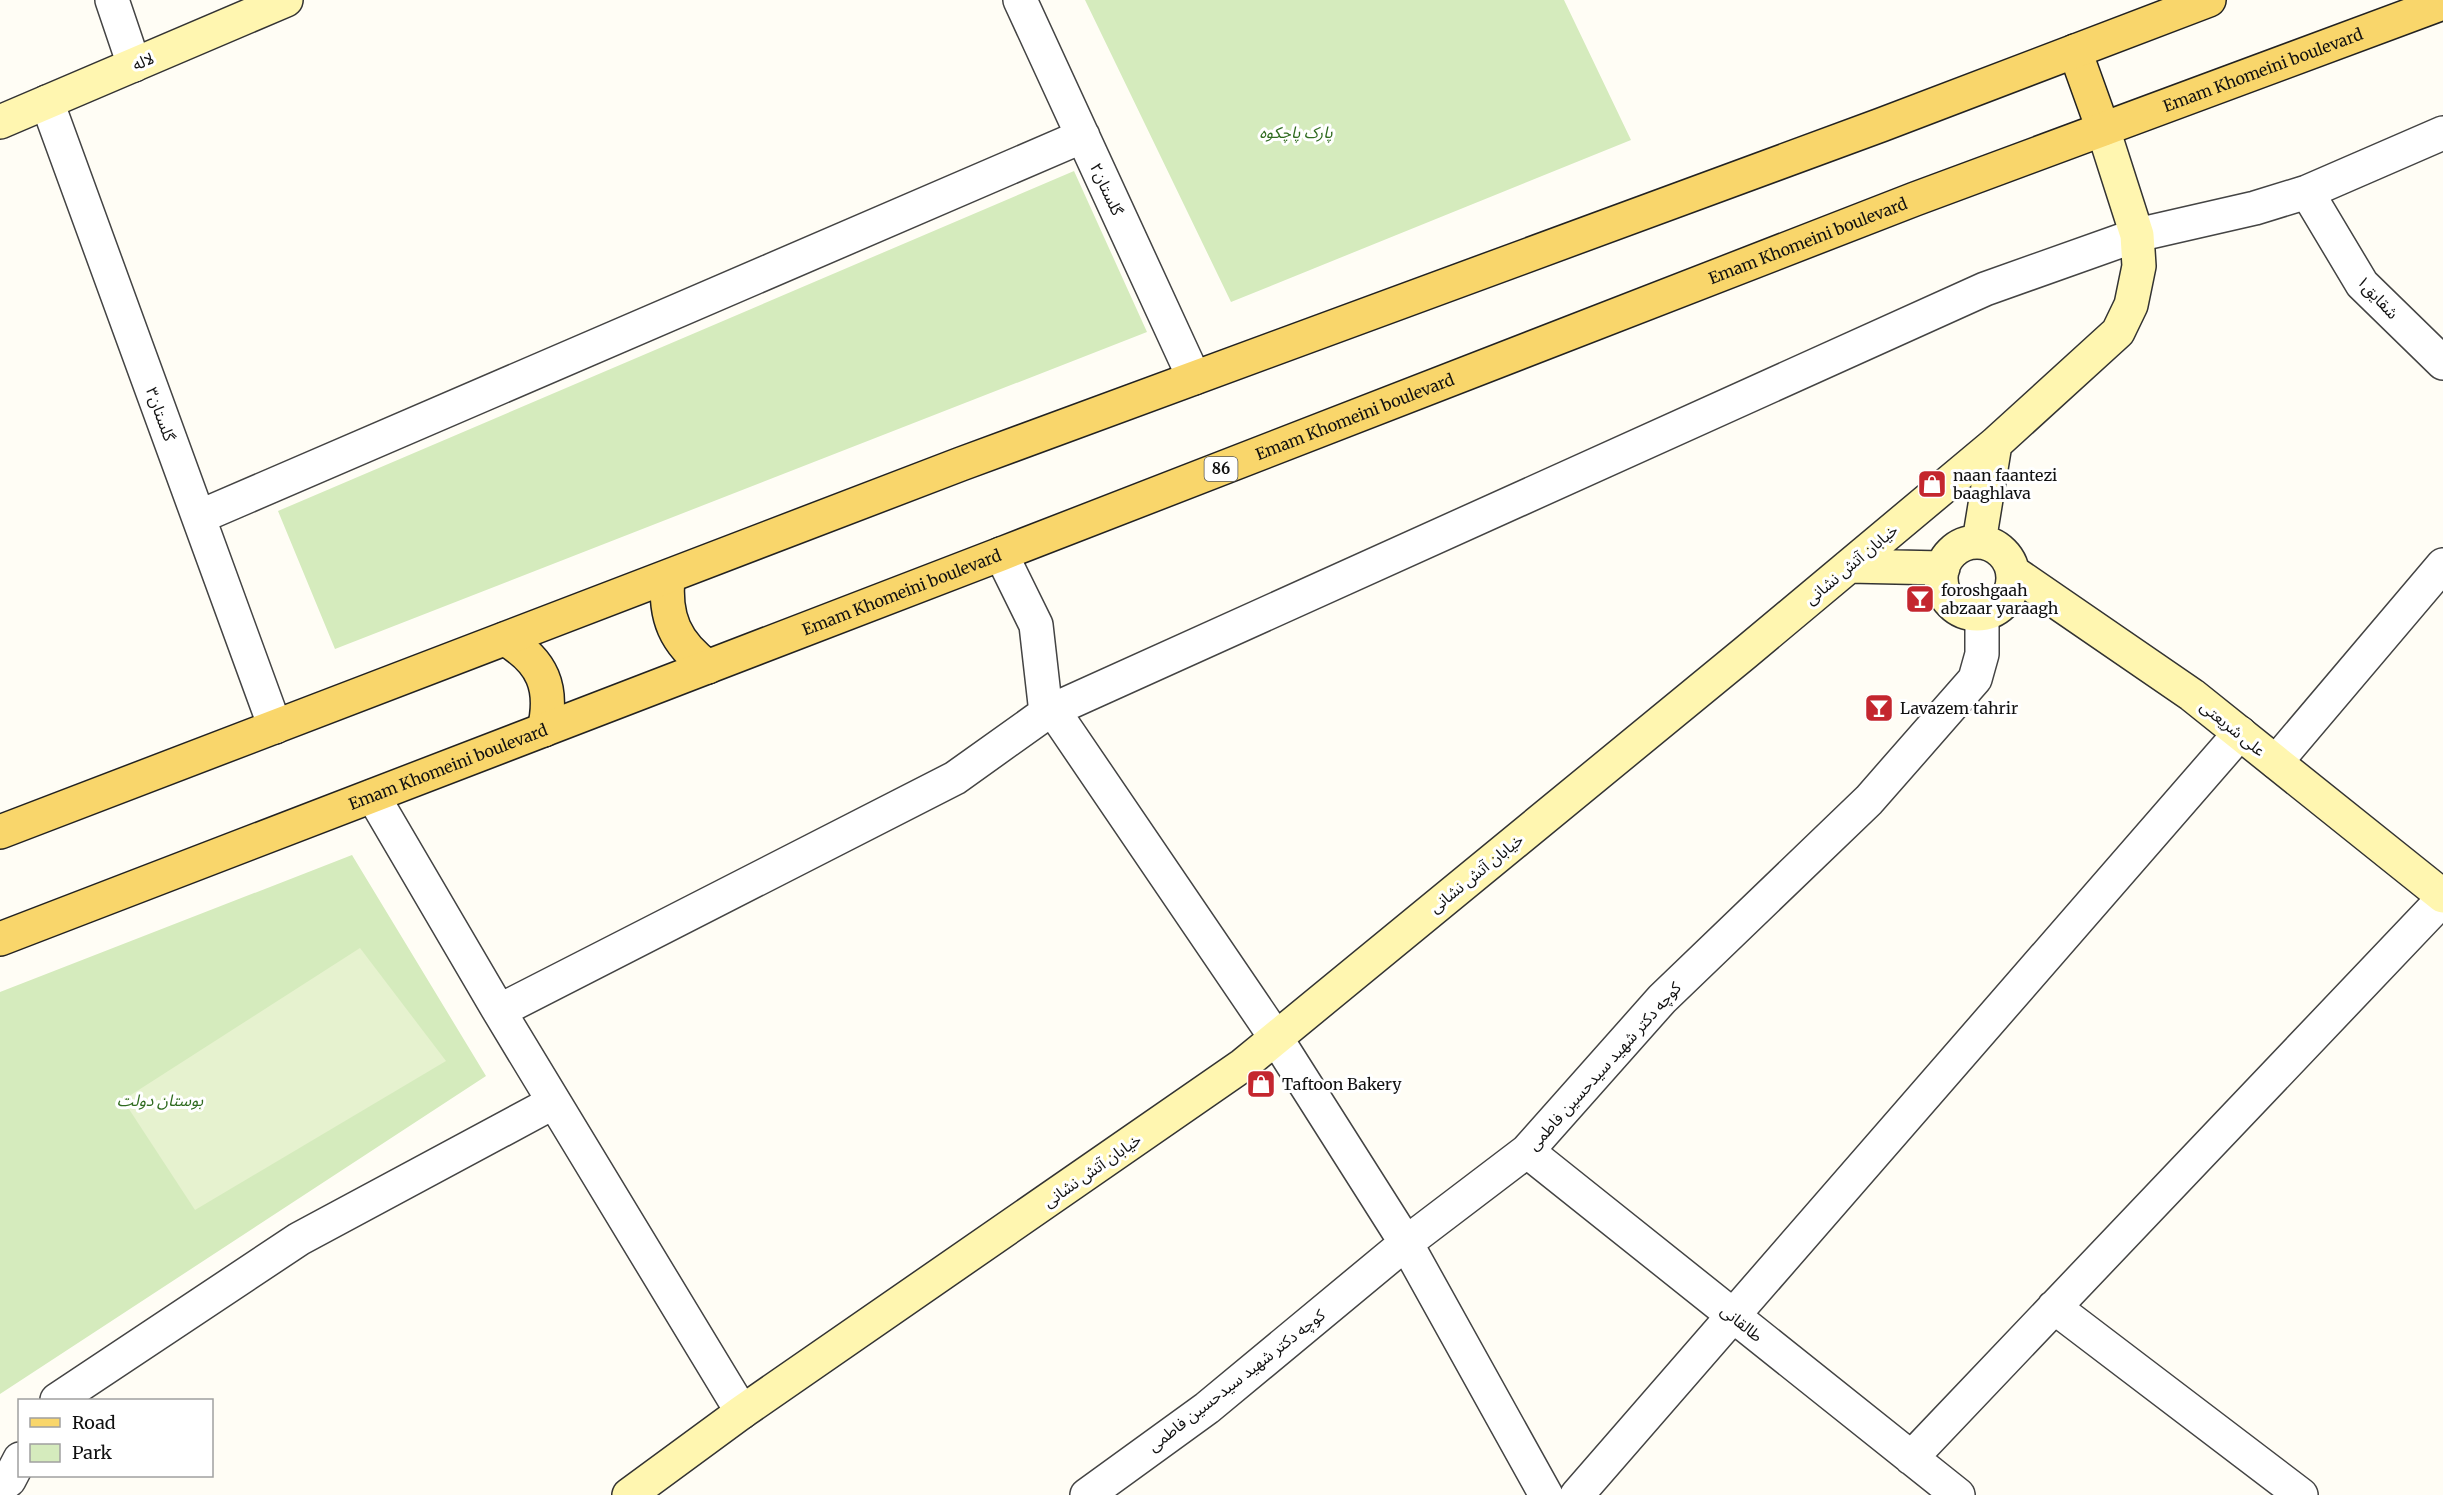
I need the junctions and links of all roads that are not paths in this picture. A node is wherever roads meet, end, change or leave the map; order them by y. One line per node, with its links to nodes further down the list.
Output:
1 (112, 0): 7 (street)
2 (286, 0): 7 (street, لاله)
3 (1020, 0): 12 (street, گلستان۲)
4 (2209, 0): 6 (main road)
5 (2443, 3): 10 (main road, Emam Khomeini boulevard / 86)
6 (2074, 51): 10 (main road); 16 (main road)
7 (134, 65): 8 (street, لاله)
8 (47, 102): 9 (street, لاله); 18 (street, گلستان۳)
9 (0, 122)
10 (2103, 129): 14 (street, خیابان آتش نشانی); 20 (main road, Emam Khomeini boulevard / 86)
11 (2443, 133): 13 (street)
12 (1083, 136): 16 (street, گلستان۲); 18 (street)
13 (2307, 192): 14 (street); 15 (street, شقایق۱)
14 (2137, 235): 17 (street, خیابان آتش نشانی); 29 (street)
15 (2443, 363)
16 (1194, 378): 25 (main road)
17 (1995, 444): 19 (street); 22 (street, خیابان آتش نشانی)
18 (199, 517): 30 (street, گلستان۳)
19 (1979, 542): 23 (street); 24 (street)
20 (1001, 554): 28 (main road, Emam Khomeini boulevard / 86); 29 (street)
21 (2443, 565): 33 (street)
22 (1849, 566): 23 (street); 39 (street, خیابان آتش نشانی)
23 (1943, 568): 26 (street)
24 (2013, 572): 26 (street); 32 (street, علی شریعتی)
25 (668, 577): 27 (main road); 28 (main road)
26 (1982, 614): 41 (street, کوچه دکتر شهید سیدحسین فاطمی)
27 (505, 639): 30 (main road); 31 (main road)
28 (708, 667): 31 (main road, Emam Khomeini boulevard / 86)
29 (1050, 712): 38 (street); 39 (street)
30 (275, 727): 35 (main road)
31 (544, 730): 34 (main road, Emam Khomeini boulevard / 86)
32 (2240, 733): 33 (street, علی شریعتی); 44 (street)
33 (2276, 762): 36 (street, علی شریعتی)
34 (373, 796): 37 (main road, Emam Khomeini boulevard / 86); 38 (street)
35 (0, 832)
36 (2443, 898): 43 (street)
37 (0, 939)
38 (499, 1011): 40 (street)
39 (1276, 1038): 42 (street); 46 (street, خیابان آتش نشانی)
40 (554, 1102): 45 (street); 46 (street)
41 (1527, 1151): 42 (street, کوچه دکتر شهید سیدحسین فاطمی); 44 (street, طالقانی)
42 (1406, 1243): 51 (street, کوچه دکتر شهید سیدحسین فاطمی); 52 (street)
43 (2054, 1307): 47 (street); 55 (street)
44 (1732, 1316): 47 (street, طالقانی); 53 (street)
45 (60, 1399)
46 (742, 1412): 50 (street, خیابان آتش نشانی)
47 (1911, 1458): 54 (street, طالقانی)
48 (18, 1463): 49 (street)
49 (0, 1486)
50 (630, 1495)
51 (1087, 1495)
52 (1546, 1495)
53 (1576, 1495)
54 (1958, 1495)
55 (2301, 1495)

